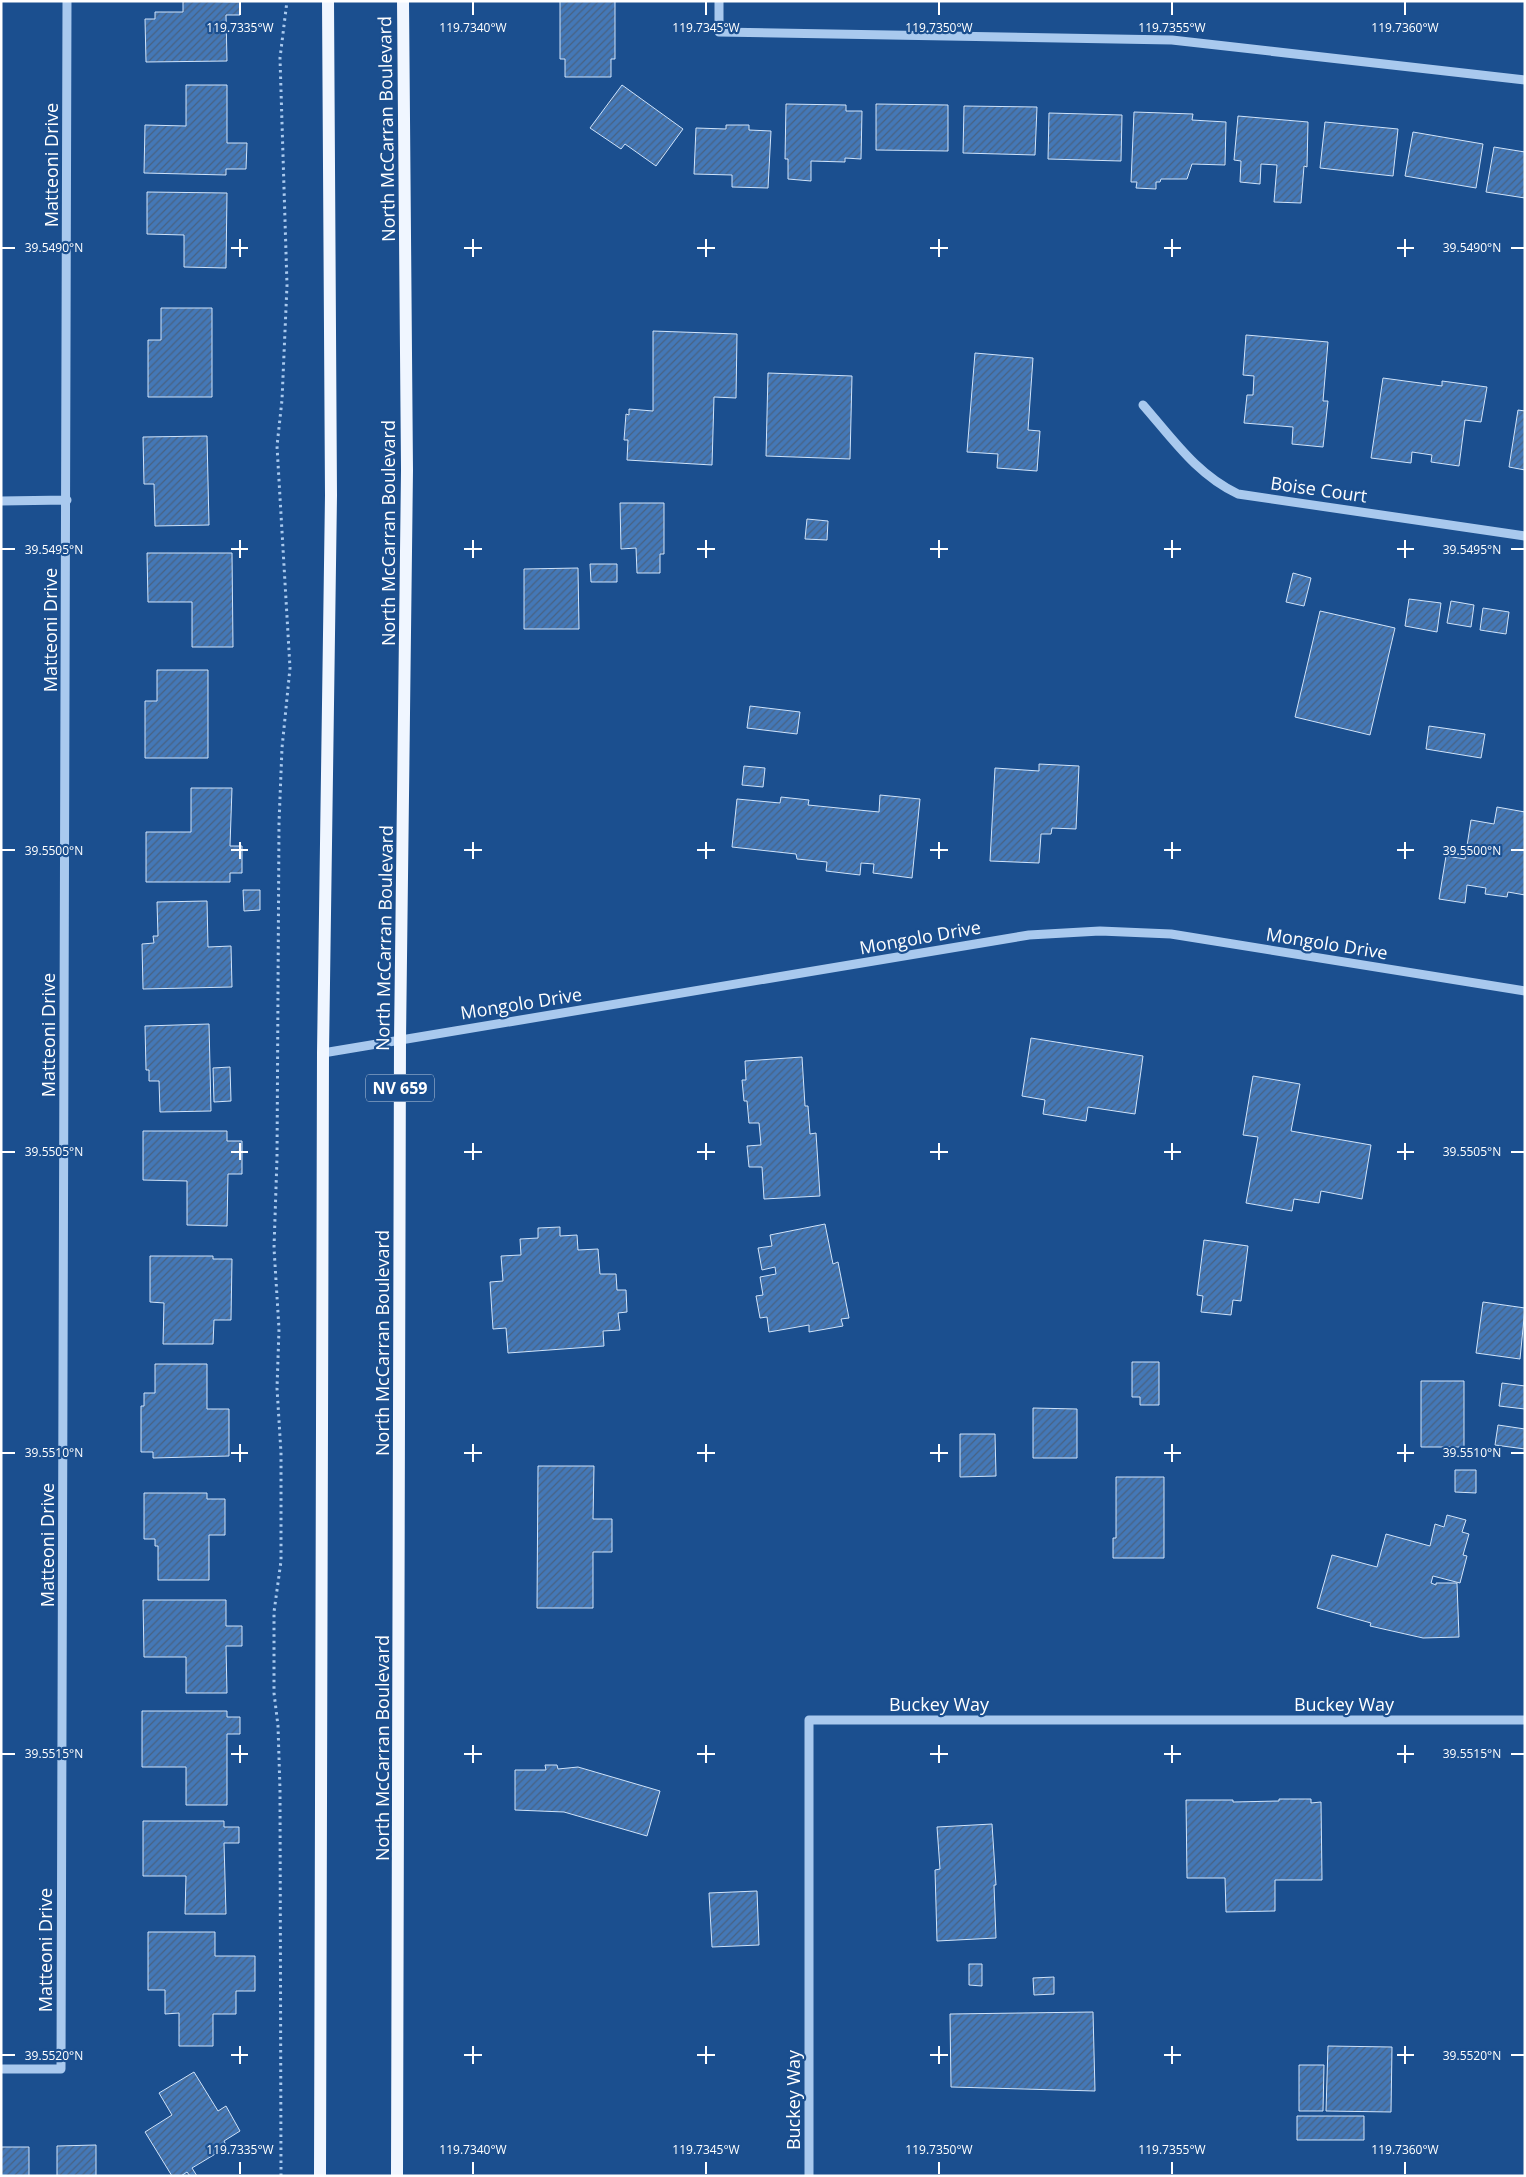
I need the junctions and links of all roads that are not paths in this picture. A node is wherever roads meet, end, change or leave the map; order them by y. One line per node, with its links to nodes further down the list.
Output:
1 (67, 1): 7 (street, Matteoni Drive)
2 (328, 1): 12 (main road)
3 (403, 1): 11 (main road, North McCarran Boulevard / NV 659)
4 (719, 1): 5 (street)
5 (1525, 80)
6 (1143, 405): 9 (street, Boise Court)
7 (67, 500): 8 (street); 14 (street, Matteoni Drive)
8 (1, 501)
9 (1525, 536)
10 (1525, 991): 11 (street, Mongolo Drive)
11 (400, 1040): 12 (street, Mongolo Drive); 16 (main road, North McCarran Boulevard / NV 659)
12 (323, 1053): 15 (main road)
13 (1525, 1720): 17 (street, Buckey Way)
14 (1, 2069)
15 (320, 2176)
16 (397, 2176)
17 (809, 2176)

